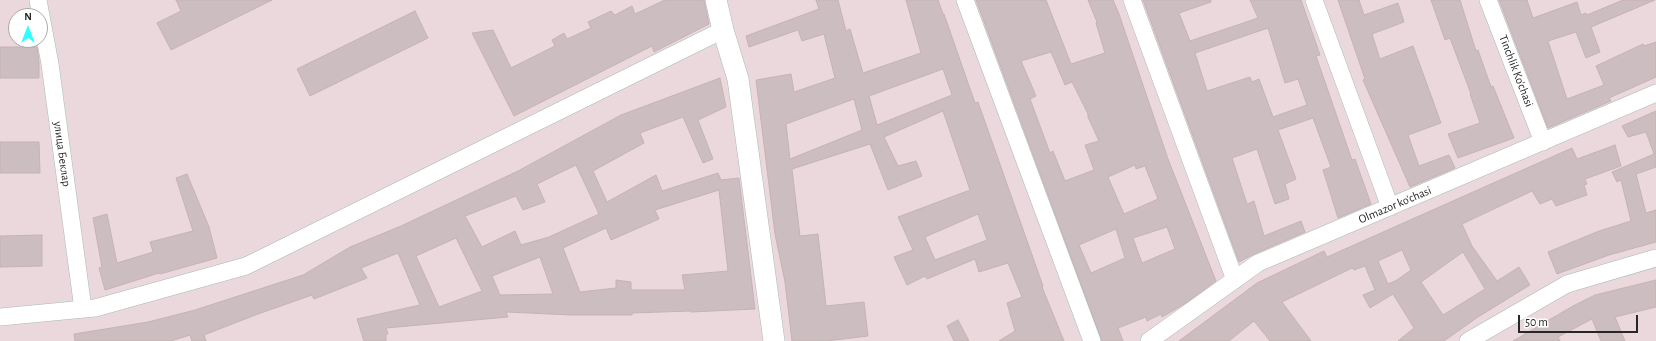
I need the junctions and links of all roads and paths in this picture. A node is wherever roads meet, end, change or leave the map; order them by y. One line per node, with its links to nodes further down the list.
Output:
1 (38, 0): 13 (street, улица Беклар)
2 (716, 0): 7 (street)
3 (965, 0): 16 (street)
4 (1132, 0): 12 (street)
5 (1314, 0): 10 (street)
6 (1488, 0): 9 (street, Tinchlik Ko’chasi)
7 (722, 30): 13 (street); 15 (street)
8 (1656, 93): 9 (street, Olmazor ko'chasi)
9 (1543, 142): 10 (street, Olmazor ko'chasi)
10 (1390, 207): 12 (street, Olmazor ko'chasi)
11 (1656, 258): 18 (street)
12 (1235, 280): 17 (street, Olmazor ko'chasi)
13 (83, 309): 14 (street)
14 (0, 318)
15 (774, 341)
16 (1092, 341)
17 (1149, 341)
18 (1468, 341)

